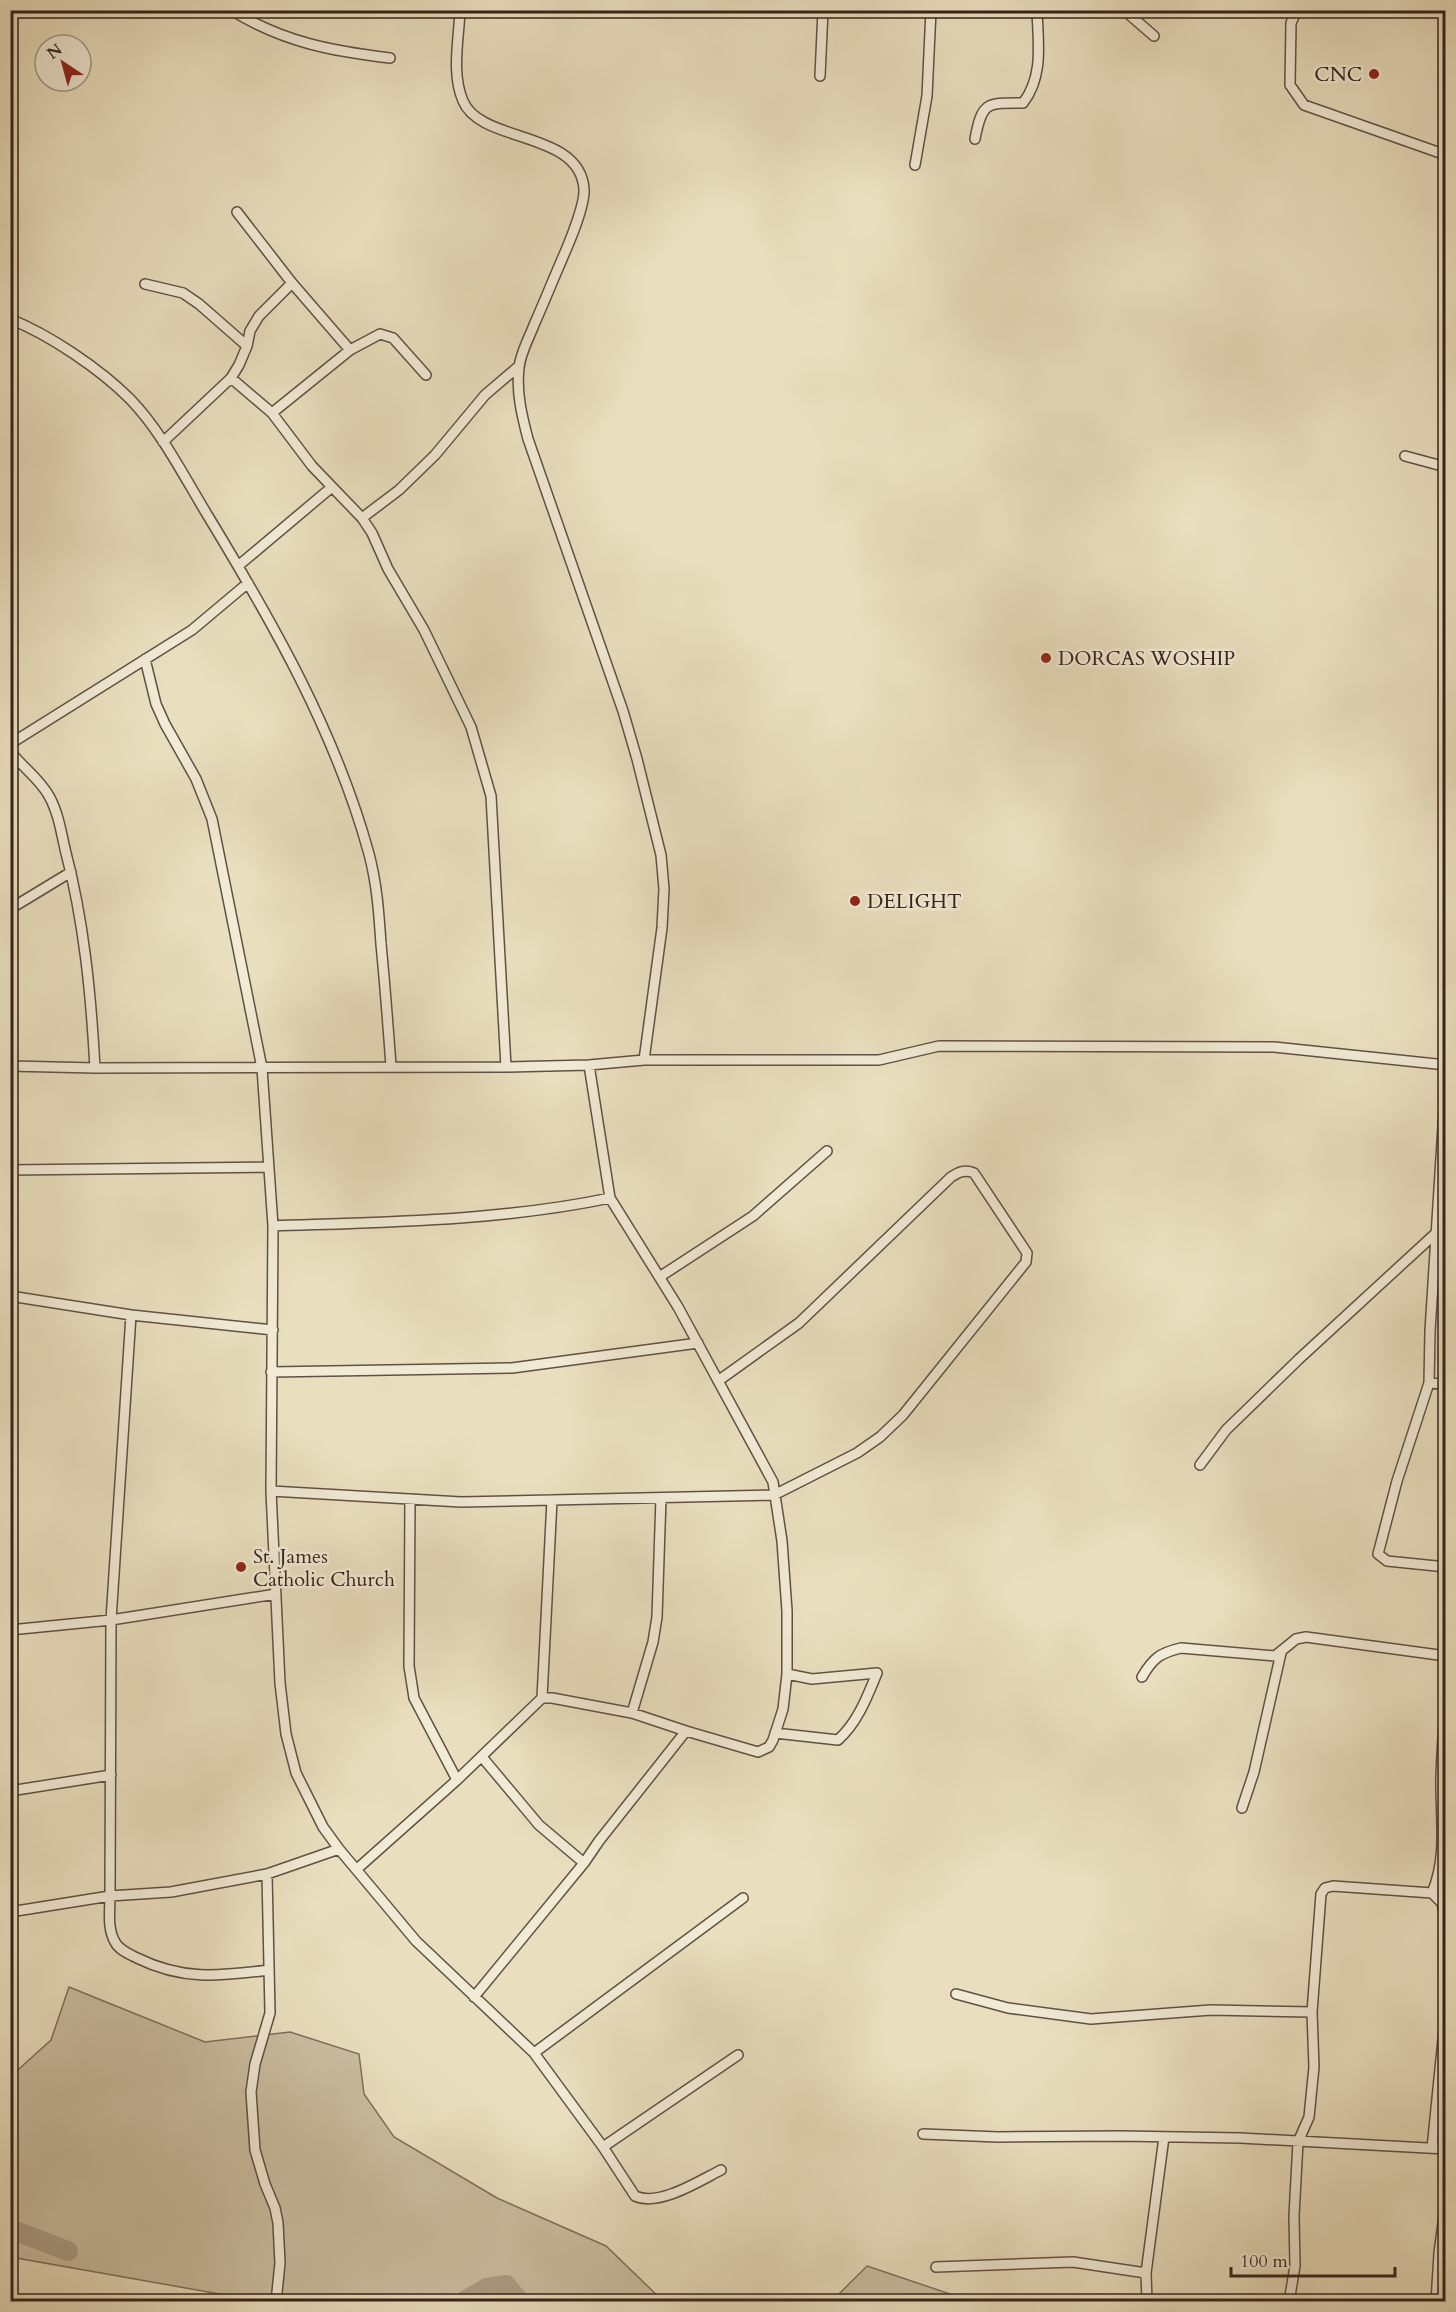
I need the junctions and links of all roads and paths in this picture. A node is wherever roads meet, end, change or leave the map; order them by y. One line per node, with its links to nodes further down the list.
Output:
1 (231, 10): 9 (street)
2 (460, 10): 20 (street)
3 (823, 10): 10 (street)
4 (931, 10): 13 (street)
5 (1037, 10): 11 (street)
6 (1124, 10): 8 (street)
7 (1297, 10): 12 (street)
8 (1154, 36)
9 (390, 58)
10 (820, 76)
11 (975, 139)
12 (1446, 155)
13 (915, 165)
14 (237, 212): 15 (street)
15 (292, 283): 18 (street); 19 (street)
16 (145, 284): 18 (street)
17 (10, 319): 24 (street)
18 (247, 346): 22 (street)
19 (351, 350): 21 (street); 23 (street)
20 (519, 366): 28 (street); 36 (street)
21 (426, 375)
22 (231, 378): 23 (street); 24 (street)
23 (272, 413): 27 (street)
24 (163, 442): 29 (street)
25 (1405, 456): 26 (street)
26 (1446, 468)
27 (332, 487): 28 (street); 29 (street)
28 (362, 518): 41 (street)
29 (238, 566): 30 (street)
30 (248, 582): 31 (street); 40 (street)
31 (146, 658): 32 (street); 43 (street)
32 (10, 744)
33 (10, 751): 34 (street)
34 (71, 872): 35 (street); 42 (street)
35 (10, 909)
36 (644, 1060): 37 (street); 38 (street)
37 (590, 1065): 41 (street); 48 (street)
38 (1446, 1065)
39 (10, 1066): 42 (street)
40 (391, 1066): 41 (street); 43 (street)
41 (506, 1067)
42 (95, 1068): 43 (street)
43 (262, 1068): 46 (street)
44 (1446, 1078): 50 (street)
45 (827, 1151): 51 (street)
46 (269, 1167): 47 (street); 49 (street)
47 (10, 1170)
48 (610, 1198): 49 (street); 51 (street)
49 (273, 1226): 54 (street)
50 (1436, 1233): 58 (street); 60 (street)
51 (661, 1276): 55 (street)
52 (10, 1296): 53 (street)
53 (131, 1315): 54 (street); 68 (street)
54 (273, 1330): 56 (street)
55 (698, 1343): 56 (street); 57 (street)
56 (271, 1372): 61 (street)
57 (718, 1381): 62 (street); 62 (street)
58 (1429, 1383): 59 (street); 66 (street)
59 (1446, 1384)
60 (1200, 1465)
61 (271, 1491): 64 (street); 67 (street)
62 (774, 1495): 63 (street); 72 (street)
63 (661, 1498): 65 (street); 76 (street)
64 (410, 1499): 65 (street); 81 (street)
65 (552, 1500): 75 (street)
66 (1446, 1567)
67 (276, 1594): 68 (street); 84 (street)
68 (111, 1620): 69 (street); 80 (street)
69 (10, 1630)
70 (1281, 1653): 71 (street); 73 (street); 83 (street)
71 (1446, 1656)
72 (787, 1674): 78 (street); 78 (street)
73 (1142, 1677)
74 (1446, 1692): 88 (street)
75 (542, 1698): 76 (street); 79 (street)
76 (632, 1713): 77 (street)
77 (686, 1731): 78 (street); 85 (street)
78 (775, 1733)
79 (482, 1757): 81 (street); 85 (street)
80 (111, 1775): 82 (street); 89 (street)
81 (457, 1780): 86 (street)
82 (10, 1791)
83 (1242, 1808)
84 (339, 1849): 86 (street); 87 (street)
85 (584, 1863): 95 (street)
86 (357, 1869): 95 (street)
87 (267, 1874): 89 (street); 93 (street)
88 (1432, 1893): 92 (street); 97 (street)
89 (110, 1896): 91 (street); 93 (street)
90 (743, 1898): 98 (street)
91 (10, 1911)
92 (1446, 1924)
93 (269, 1970): 111 (street)
94 (956, 1994): 97 (street)
95 (474, 1997): 98 (street)
96 (1446, 2010): 104 (street)
97 (1312, 2012): 102 (street)
98 (534, 2053): 103 (street)
99 (738, 2055): 103 (street)
100 (923, 2134): 101 (street)
101 (1164, 2137): 102 (street); 110 (street)
102 (1298, 2142): 104 (street); 113 (street)
103 (603, 2147): 106 (street)
104 (1432, 2148): 105 (street)
105 (1445, 2148): 107 (street)
106 (721, 2170)
107 (1446, 2171)
108 (1446, 2200): 114 (street)
109 (936, 2267): 110 (street)
110 (1146, 2273): 112 (street)
111 (276, 2301)
112 (1147, 2301)
113 (1289, 2301)
114 (1436, 2301)

